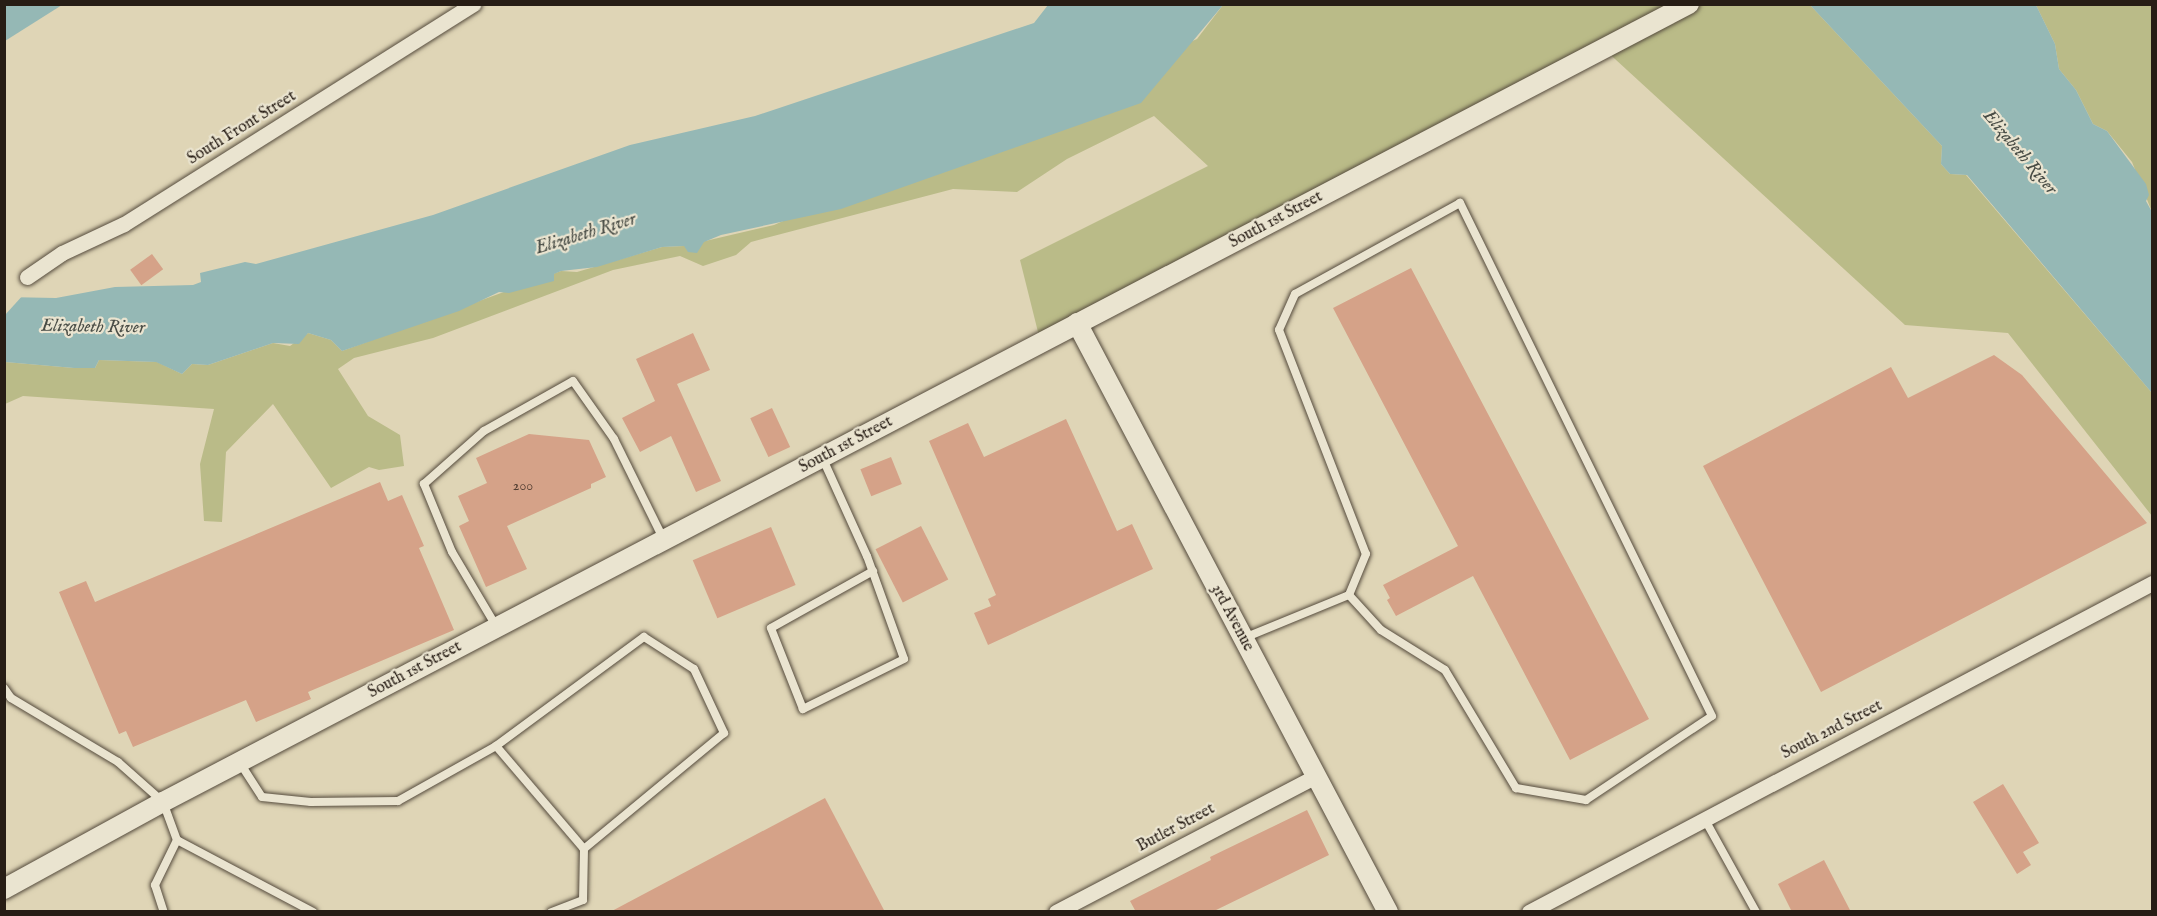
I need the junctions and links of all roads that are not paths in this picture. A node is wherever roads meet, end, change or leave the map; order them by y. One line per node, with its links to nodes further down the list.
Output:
1 (473, 4): 3 (street, South Front Street)
2 (1689, 4): 4 (street, South 1st Street)
3 (27, 277)
4 (1077, 323): 5 (street, South 1st Street); 11 (street, 3rd Avenue)
5 (822, 457): 6 (street, South 1st Street); 7 (lane)
6 (664, 540): 10 (street, South 1st Street); 10 (lane)
7 (873, 571): 7 (lane)
8 (2152, 583): 17 (street, South 2nd Street)
9 (1349, 595): 9 (lane); 11 (lane)
10 (497, 627): 14 (street, South 1st Street)
11 (1243, 638): 15 (street, 3rd Avenue)
12 (4, 688): 16 (lane)
13 (496, 746): 14 (lane); 19 (lane); 19 (lane)
14 (240, 762): 16 (street, South 1st Street)
15 (1314, 777): 24 (street, Butler Street); 25 (street, 3rd Avenue)
16 (163, 802): 18 (lane); 20 (street, South 1st Street)
17 (1704, 816): 26 (street, South 2nd Street); 27 (lane)
18 (177, 840): 21 (lane); 22 (lane)
19 (584, 849): 23 (lane)
20 (4, 889)
21 (164, 912)
22 (313, 912)
23 (551, 912)
24 (1056, 912)
25 (1388, 912)
26 (1529, 912)
27 (1756, 912)

